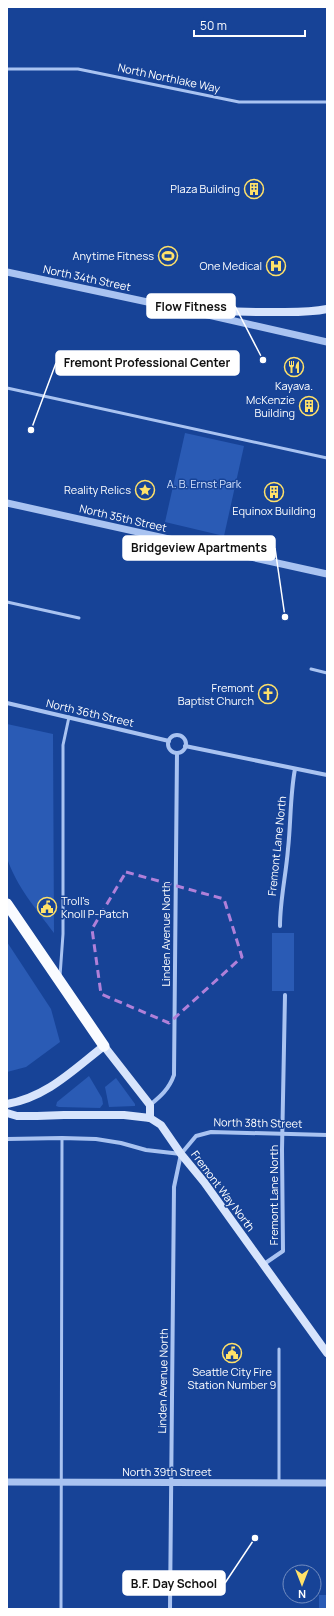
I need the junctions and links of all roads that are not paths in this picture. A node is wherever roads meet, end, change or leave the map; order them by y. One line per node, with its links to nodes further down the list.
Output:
1 (7, 69): 2 (lane, North Northlake Way)
2 (327, 102)
3 (7, 272): 4 (street, North 34th Street)
4 (180, 309): 5 (main road); 6 (street, North 34th Street)
5 (327, 309)
6 (327, 342)
7 (7, 388): 8 (lane)
8 (327, 458)
9 (7, 503): 10 (street, North 35th Street)
10 (327, 574)
11 (7, 602): 12 (lane)
12 (79, 618)
13 (311, 669): 14 (lane)
14 (327, 673)
15 (7, 703): 16 (street, North 36th Street)
16 (69, 717): 17 (street, North 36th Street); 24 (lane)
17 (169, 741): 18 (street); 19 (street)
18 (185, 746): 19 (street); 20 (street)
19 (177, 753): 28 (street, Linden Avenue North)
20 (295, 769): 21 (street); 23 (street, Fremont Lane North)
21 (327, 775)
22 (7, 904): 24 (highway)
23 (280, 926)
24 (60, 980): 26 (highway)
25 (285, 995): 31 (street, Fremont Lane North)
26 (104, 1046): 27 (main road); 28 (main road)
27 (7, 1104)
28 (150, 1105): 30 (main road)
29 (7, 1113): 30 (main road)
30 (150, 1118): 35 (main road, Fremont Way North)
31 (283, 1135): 32 (street, North 38th Street); 35 (street, North 38th Street); 36 (street, Fremont Lane North)
32 (327, 1135)
33 (62, 1138): 34 (street); 35 (street); 40 (lane)
34 (7, 1139)
35 (182, 1154): 36 (main road, Fremont Way North); 41 (street, Linden Avenue North)
36 (264, 1264): 38 (main road, Fremont Way North)
37 (279, 1349): 42 (lane)
38 (327, 1353)
39 (7, 1482): 40 (street, North 39th Street)
40 (62, 1482): 41 (street, North 39th Street); 44 (lane)
41 (172, 1483): 42 (street, North 39th Street); 45 (street, Linden Avenue North)
42 (279, 1483): 43 (street, North 39th Street)
43 (327, 1483)
44 (61, 1609)
45 (170, 1609)

